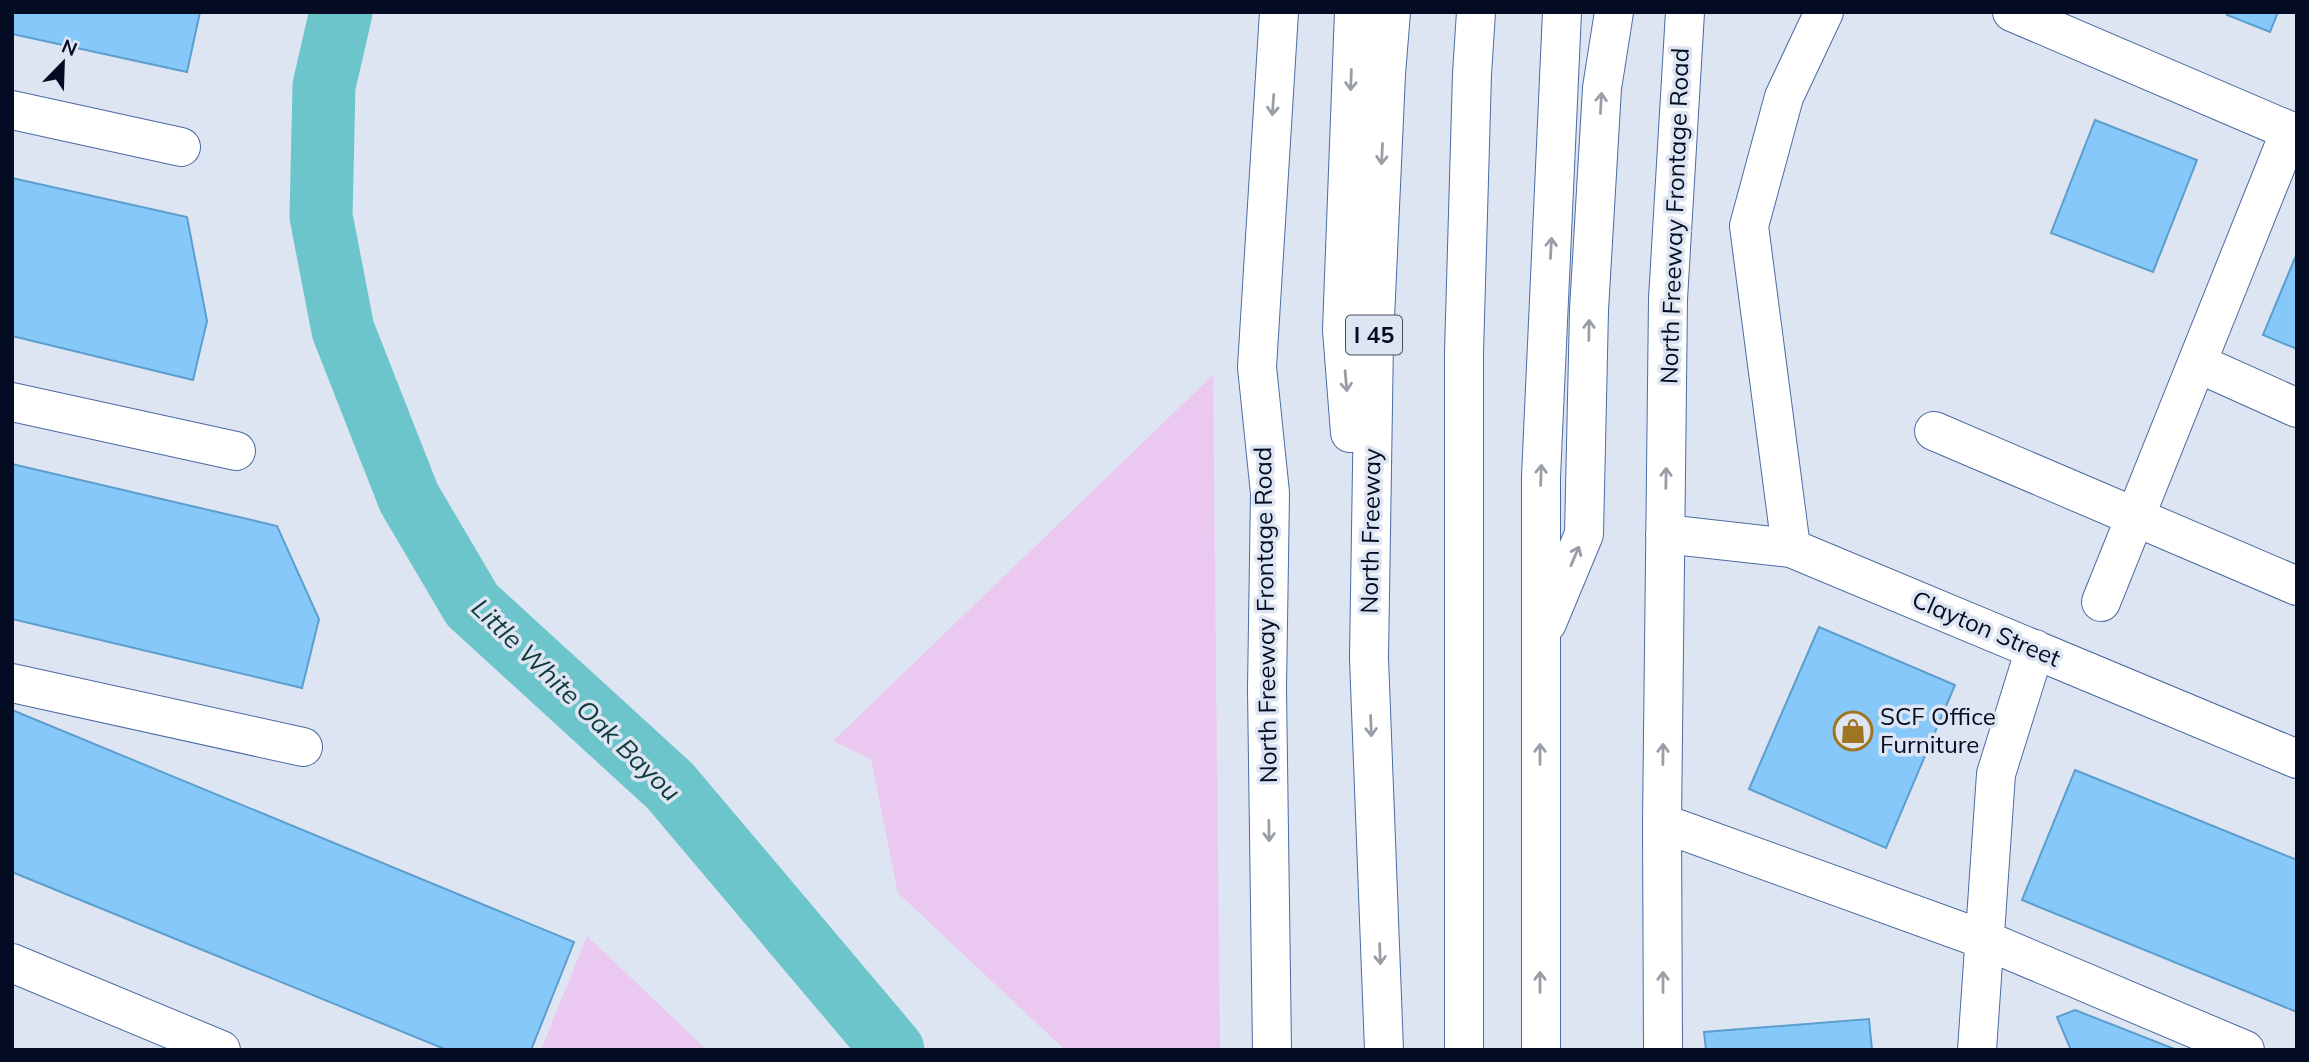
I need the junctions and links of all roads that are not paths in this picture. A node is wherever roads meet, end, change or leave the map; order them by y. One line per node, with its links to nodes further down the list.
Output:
1 (1279, 12): 33 (main road, North Freeway Frontage Road, one-way to 33)
2 (1354, 12): 25 (main road, one-way to 25)
3 (1391, 12): 25 (main road, North Freeway / I 45, one-way to 25)
4 (1476, 12): 35 (main road)
5 (1562, 12): 23 (main road, one-way to 5)
6 (1614, 12): 23 (main road, one-way to 6)
7 (1685, 12): 19 (main road, North Freeway Frontage Road, one-way to 7)
8 (1824, 12): 20 (main road)
9 (2012, 12): 11 (main road)
10 (12, 110): 12 (main road)
11 (2294, 133): 13 (main road)
12 (181, 147)
13 (2197, 363): 15 (main road); 18 (main road)
14 (12, 402): 17 (main road)
15 (2297, 408)
16 (1934, 431): 18 (main road)
17 (236, 451)
18 (2135, 517): 21 (main road); 22 (main road)
19 (1665, 534): 20 (main road, Clayton Street); 29 (main road, North Freeway Frontage Road, one-way to 19)
20 (1791, 548): 24 (main road, Clayton Street)
21 (2297, 586)
22 (2101, 602)
23 (1539, 641): 36 (main road, one-way to 23)
24 (2035, 649): 28 (main road, Clayton Street); 30 (main road)
25 (1369, 658): 34 (main road, North Freeway / I 45, one-way to 34)
26 (12, 683): 27 (main road)
27 (303, 747)
28 (2297, 759)
29 (1662, 823): 30 (main road); 37 (main road, North Freeway Frontage Road, one-way to 29)
30 (1985, 940): 38 (main road); 39 (main road)
31 (12, 963): 32 (main road)
32 (221, 1050)
33 (1272, 1050)
34 (1384, 1050)
35 (1464, 1050)
36 (1541, 1050)
37 (1663, 1050)
38 (1977, 1050)
39 (2245, 1050)

